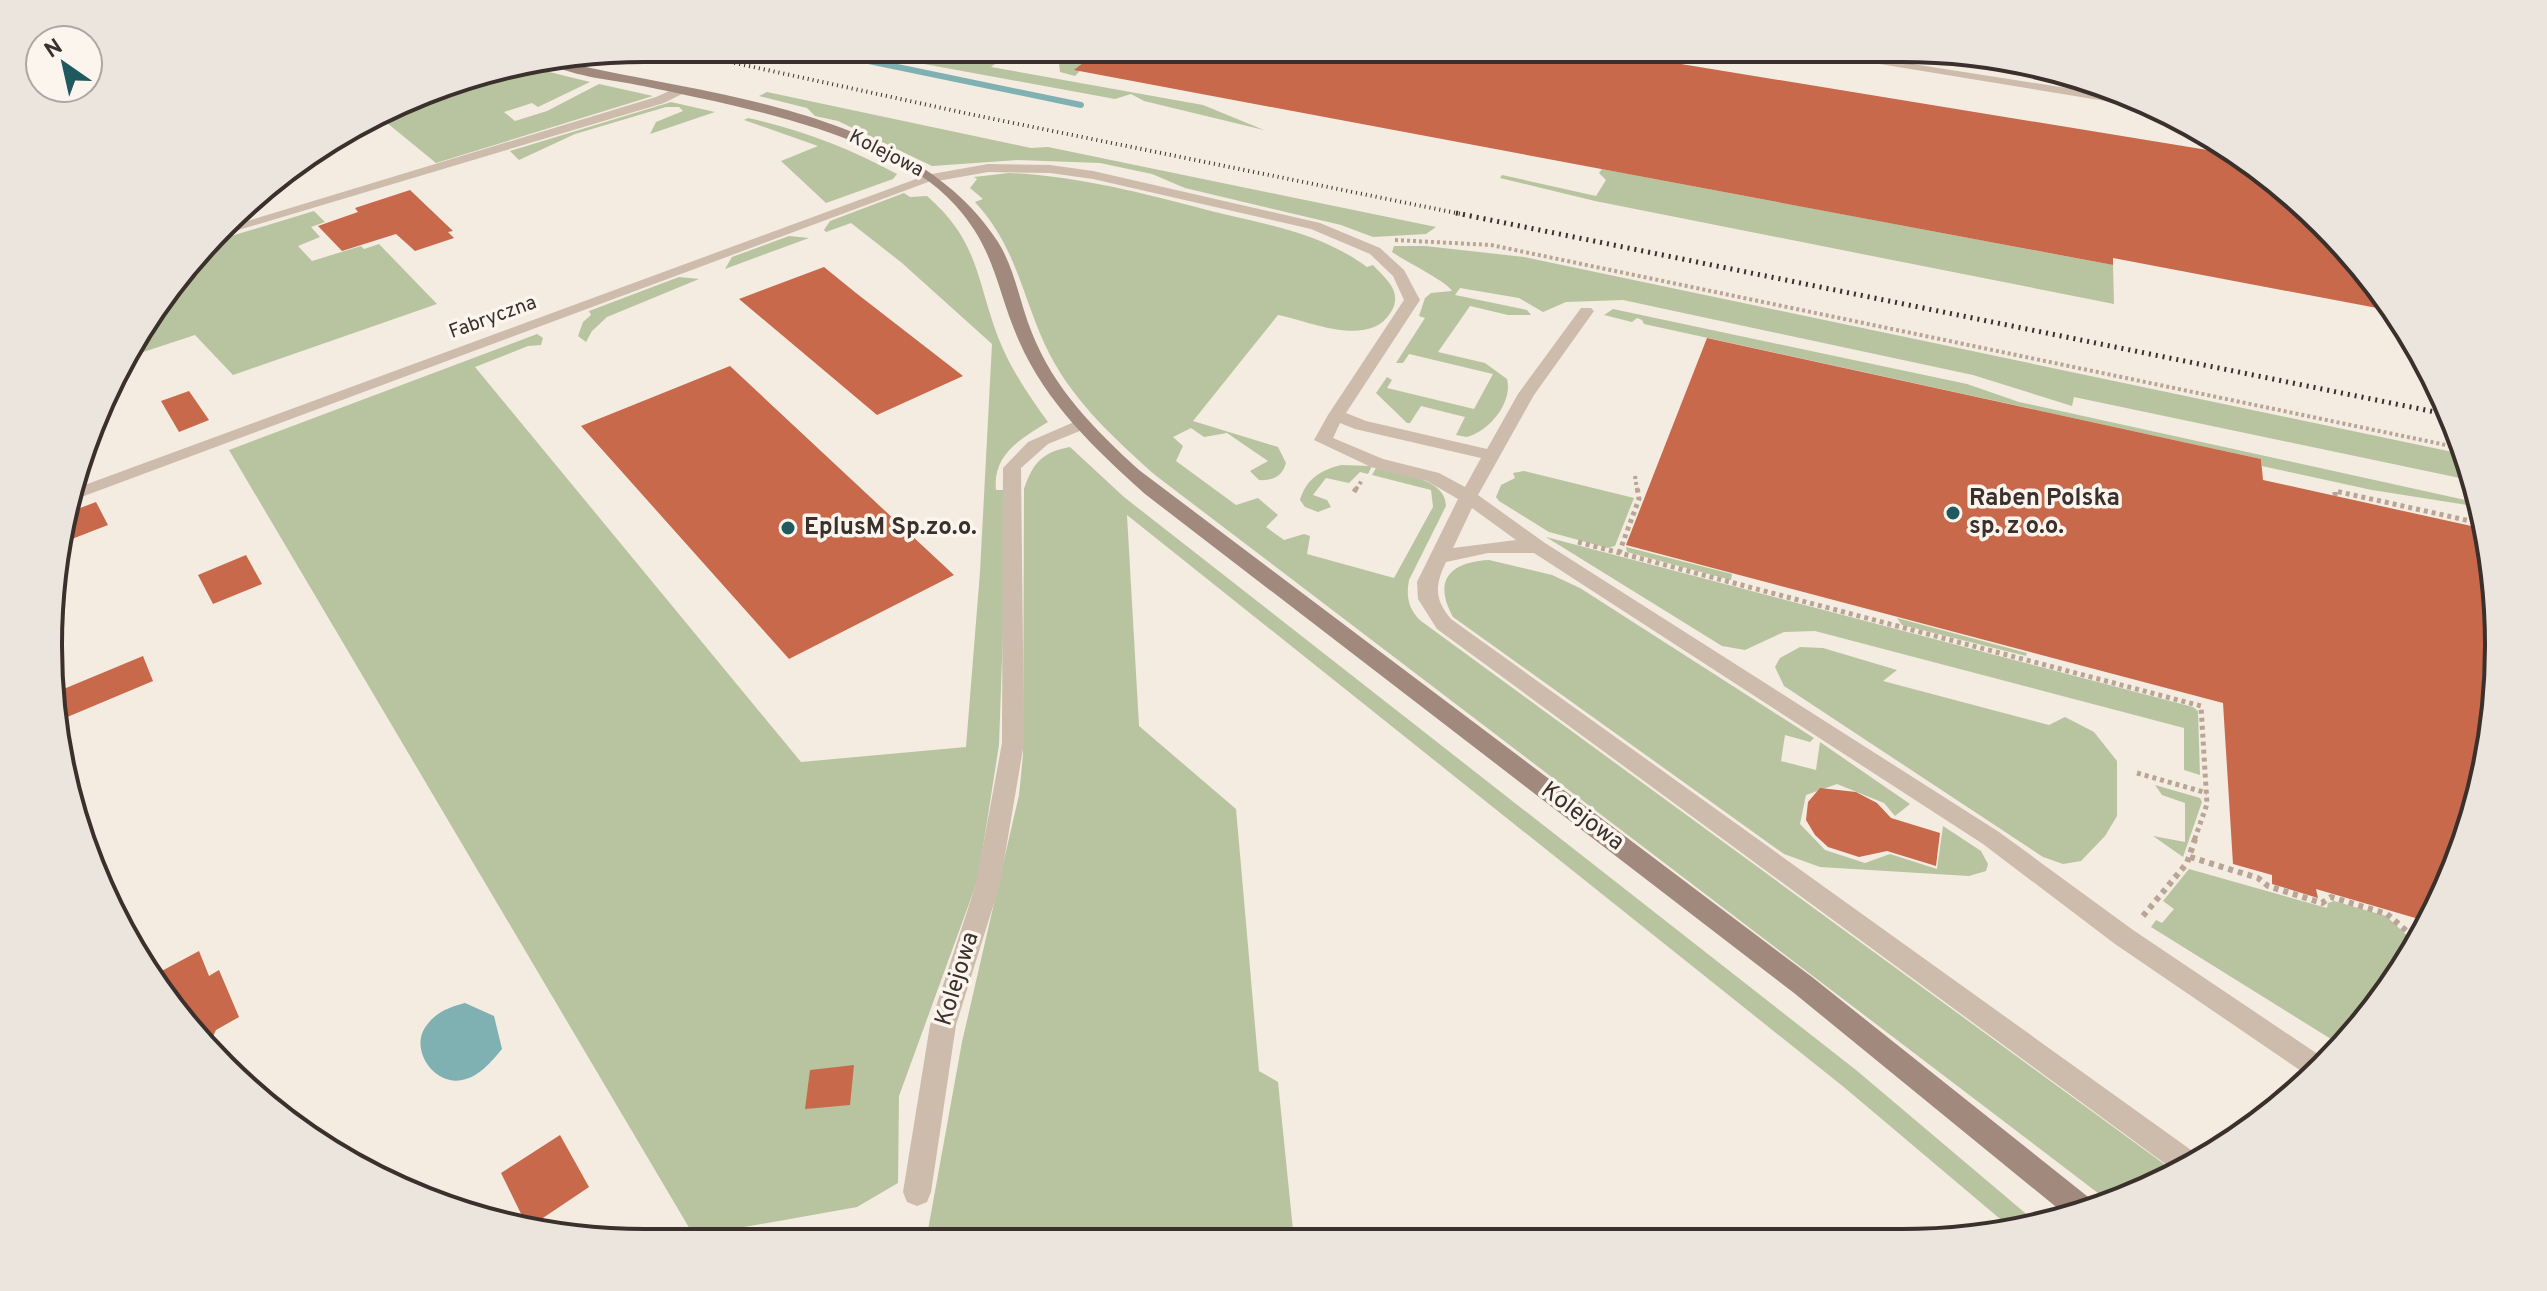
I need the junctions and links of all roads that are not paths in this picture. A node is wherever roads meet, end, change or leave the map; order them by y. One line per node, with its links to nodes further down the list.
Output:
1 (1914, 62): 4 (street)
2 (571, 67): 3 (street, Kolejowa)
3 (678, 91): 5 (street, Kolejowa); 6 (street)
4 (2091, 94)
5 (932, 178): 8 (street, Fabryczna); 9 (street, Kolejowa); 11 (street, Fabryczna)
6 (238, 228)
7 (1586, 311): 10 (street)
8 (1336, 415): 10 (street); 12 (street)
9 (1081, 424): 17 (street, Kolejowa); 18 (street, Kolejowa)
10 (1492, 455): 12 (street)
11 (83, 492)
12 (1468, 497): 13 (street); 14 (street)
13 (1538, 547): 14 (street); 15 (street)
14 (1439, 558): 16 (street)
15 (2309, 1062)
16 (2180, 1158)
17 (917, 1192)
18 (2073, 1203)

